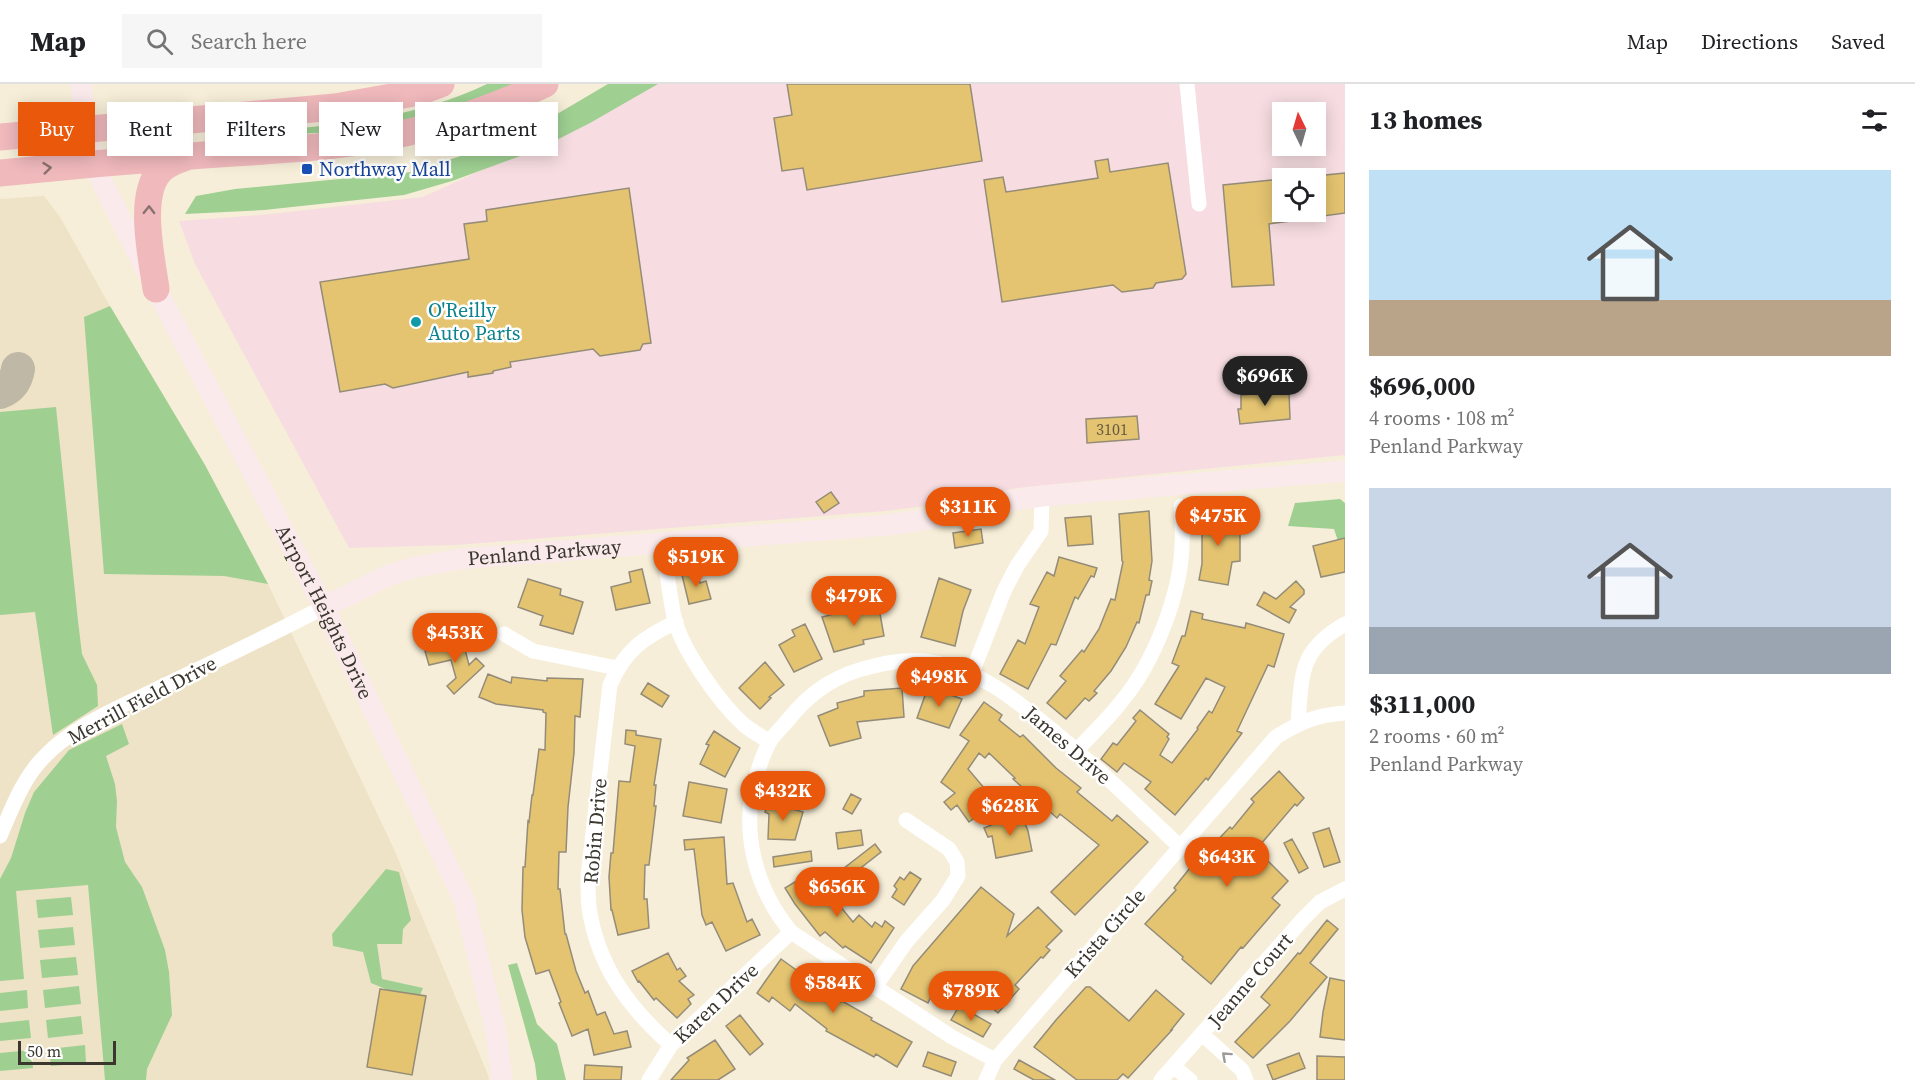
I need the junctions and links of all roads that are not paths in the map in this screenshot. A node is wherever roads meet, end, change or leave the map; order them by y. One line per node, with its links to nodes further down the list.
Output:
1 (81, 84): 5 (street, Airport Heights Drive)
2 (441, 84): 6 (highway)
3 (545, 84): 11 (highway)
4 (1187, 84): 14 (street)
5 (83, 102)
6 (95, 128)
7 (18, 135): 8 (highway)
8 (0, 137)
9 (91, 156): 12 (street, Airport Heights Drive)
10 (189, 156): 12 (highway); 15 (highway, one-way to 10)
11 (193, 156)
12 (93, 164): 13 (highway, one-way to 12); 15 (street, Airport Heights Drive)
13 (0, 173)
14 (1199, 204)
15 (156, 289): 20 (street, Airport Heights Drive)
16 (1345, 471): 17 (street, Penland Parkway)
17 (1042, 496): 19 (street, Penland Parkway); 25 (street)
18 (1181, 506): 29 (street)
19 (663, 543): 20 (street, Penland Parkway); 21 (street)
20 (324, 607): 31 (street, Merrill Field Drive); 40 (street, Airport Heights Drive)
21 (676, 622): 24 (street, Robin Drive); 28 (street)
22 (1345, 624): 27 (street)
23 (504, 634): 24 (street)
24 (618, 668): 37 (street, Robin Drive)
25 (972, 673): 28 (street, James Drive); 29 (street, James Drive)
26 (1345, 713): 27 (street, Krista Circle)
27 (1299, 723): 32 (street, Krista Circle)
28 (770, 742): 34 (street, James Drive)
29 (1077, 750): 32 (street, James Drive)
30 (906, 820): 35 (street)
31 (0, 836)
32 (1180, 847): 38 (street, Krista Circle)
33 (1345, 889): 36 (street, Jeanne Court)
34 (791, 932): 35 (street, James Drive); 37 (street, Karen Drive)
35 (874, 987): 38 (street, James Drive)
36 (1202, 1034): 39 (street, Jeanne Court); 45 (street, one-way to 36)
37 (671, 1045): 41 (street, Karen Drive)
38 (995, 1060): 42 (street, Krista Circle)
39 (1173, 1066): 43 (street, Jeanne Court); 44 (street)
40 (502, 1080)
41 (650, 1080)
42 (986, 1080)
43 (1161, 1080)
44 (1190, 1080)
45 (1246, 1080)

